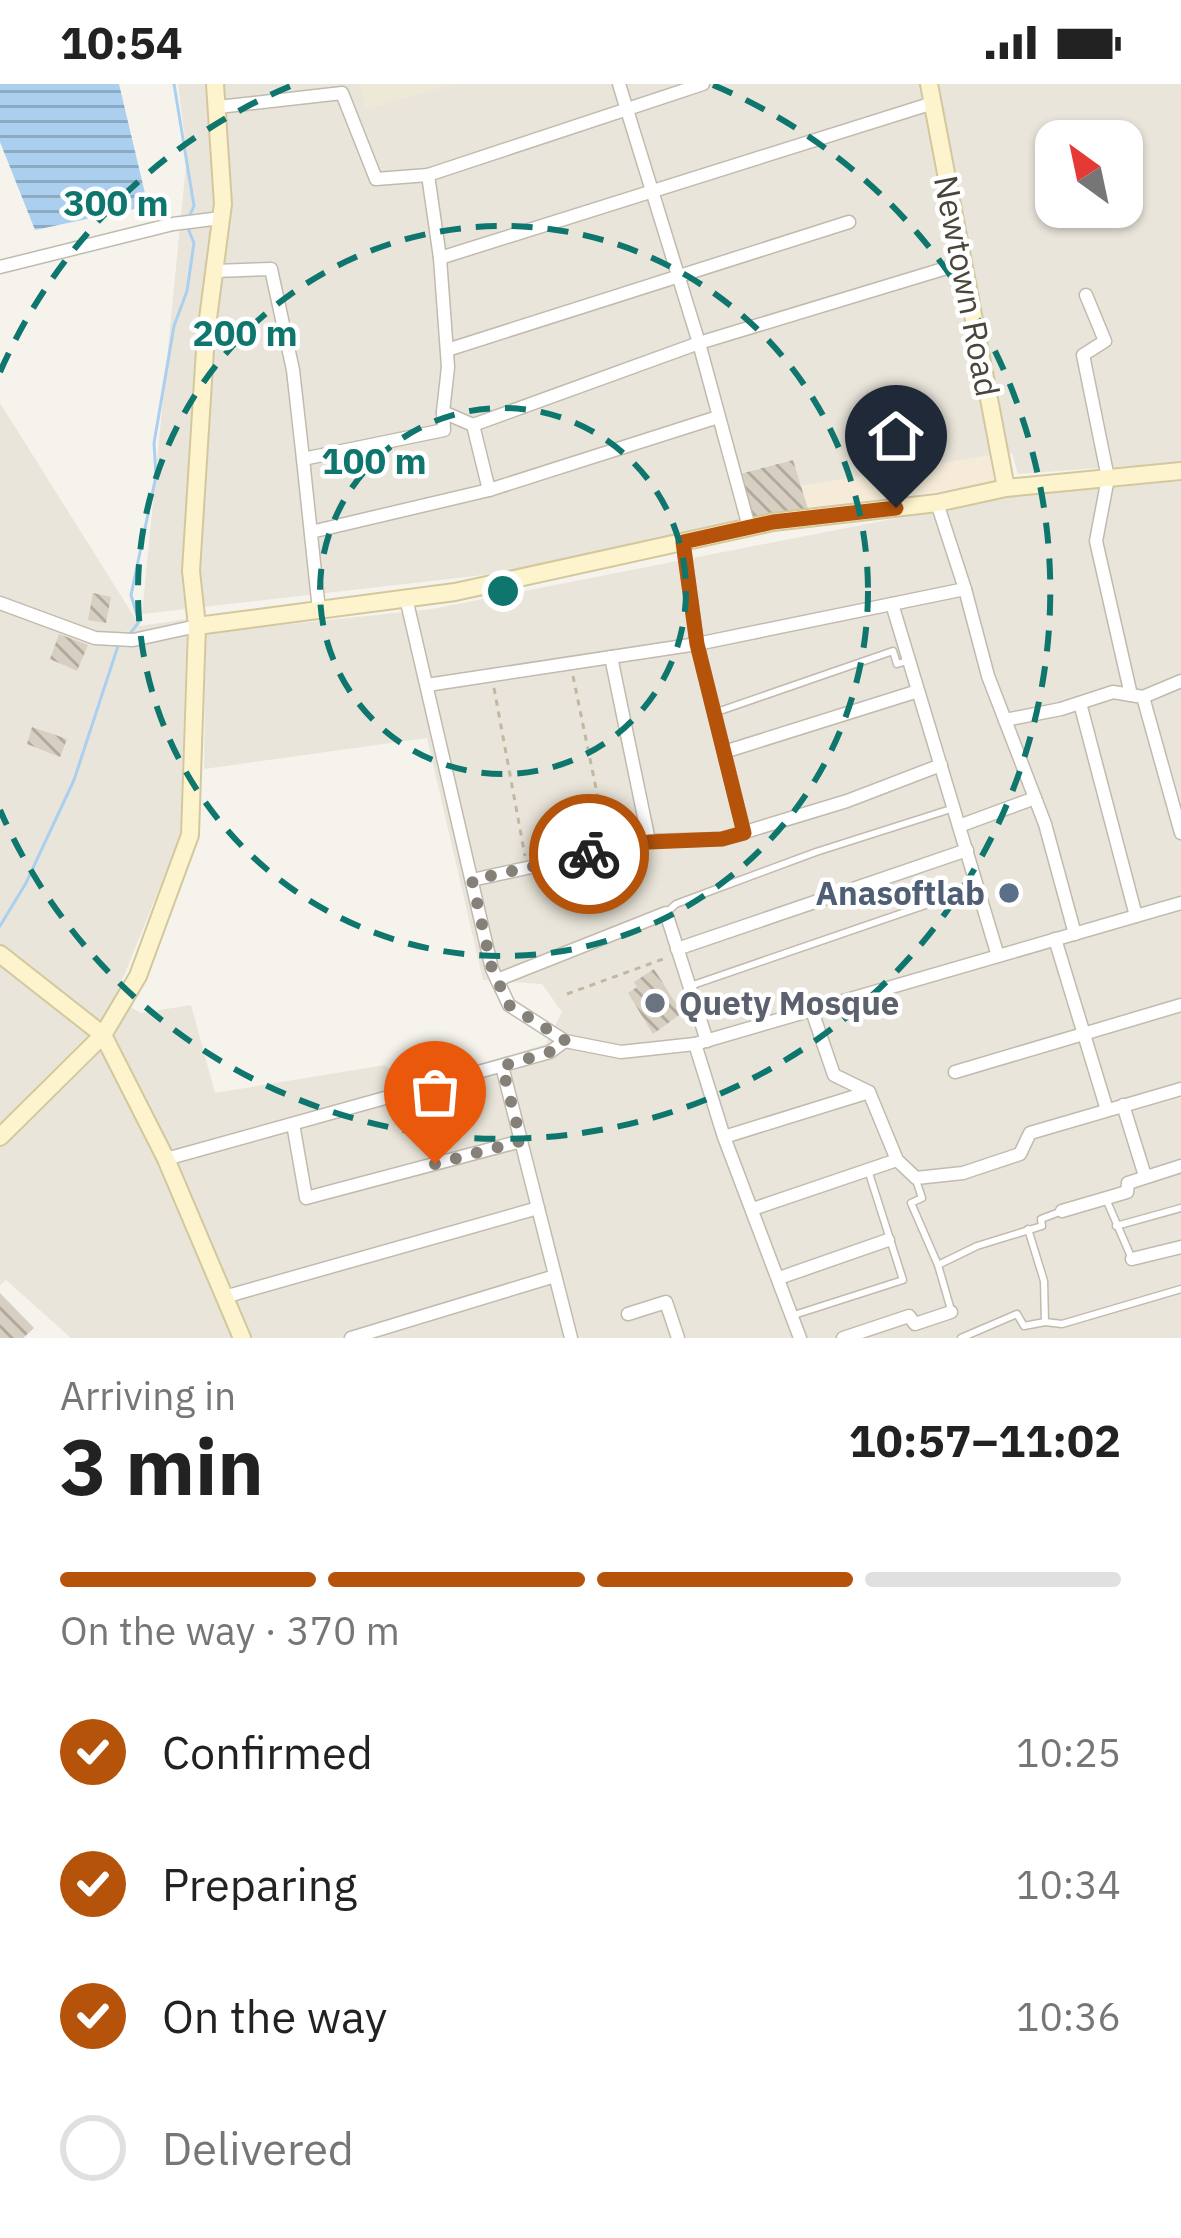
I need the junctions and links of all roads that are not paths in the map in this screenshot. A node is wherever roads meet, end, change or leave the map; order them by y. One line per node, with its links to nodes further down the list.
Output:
1 (214, 84): 6 (street)
2 (619, 84): 7 (street)
3 (703, 84): 7 (street)
4 (929, 84): 5 (street, Newtown Road)
5 (933, 103): 9 (street); 13 (street, Newtown Road)
6 (218, 107): 8 (street); 10 (street)
7 (626, 108): 8 (street); 9 (street)
8 (428, 175): 12 (street)
9 (652, 191): 12 (street); 16 (street)
10 (221, 218): 14 (street); 15 (street)
11 (849, 222): 16 (street)
12 (440, 258): 19 (street)
13 (963, 263): 18 (street); 26 (street, Newtown Road)
14 (0, 267)
15 (214, 271): 23 (street); 37 (street)
16 (679, 276): 18 (street); 19 (street)
17 (1086, 295): 25 (street)
18 (699, 343): 21 (street); 22 (street)
19 (447, 350): 20 (street)
20 (442, 412): 22 (street); 23 (street)
21 (718, 417): 27 (street); 29 (street)
22 (473, 425): 27 (street)
23 (303, 459): 30 (street)
24 (1181, 471): 25 (street)
25 (1108, 478): 26 (street); 44 (street)
26 (1006, 488): 28 (street)
27 (489, 490): 30 (street)
28 (937, 503): 29 (street); 32 (street)
29 (749, 527): 31 (street)
30 (311, 532): 36 (street)
31 (683, 542): 33 (street); 38 (street)
32 (965, 589): 35 (street); 47 (street)
33 (406, 598): 36 (street); 42 (street)
34 (0, 603): 37 (street)
35 (892, 604): 38 (street); 40 (street)
36 (319, 610): 37 (street)
37 (197, 626): 73 (street)
38 (697, 644): 39 (street); 46 (street)
39 (611, 657): 42 (street); 56 (street)
40 (909, 661): 43 (street); 46 (lane)
41 (1181, 681): 44 (street)
42 (427, 685): 58 (street)
43 (918, 691): 48 (street); 49 (street)
44 (1137, 696): 45 (street); 51 (street)
45 (1080, 703): 47 (street); 62 (street)
46 (715, 713): 48 (street)
47 (1005, 720): 50 (street)
48 (724, 752): 54 (street)
49 (940, 765): 52 (street); 54 (street)
50 (1035, 798): 53 (street); 63 (street)
51 (1177, 803): 55 (street)
52 (954, 808): 53 (street); 61 (lane)
53 (959, 826): 57 (street)
54 (744, 833): 56 (street)
55 (1181, 833)
56 (649, 842): 58 (street)
57 (967, 850): 59 (street); 65 (street)
58 (472, 880): 68 (street)
59 (977, 887): 67 (street); 69 (lane)
60 (1181, 903): 62 (street)
61 (666, 913): 65 (street); 68 (street)
62 (1136, 916): 63 (street)
63 (1075, 934): 64 (street)
64 (1055, 939): 67 (street); 72 (street)
65 (678, 951): 69 (street)
66 (0, 954): 73 (street)
67 (998, 956): 71 (street)
68 (497, 980): 74 (street)
69 (689, 986): 75 (street)
70 (1181, 1005): 72 (street)
71 (812, 1012): 75 (street); 79 (street)
72 (1084, 1034): 77 (street); 81 (street)
73 (103, 1035): 83 (street); 86 (street)
74 (566, 1041): 75 (street); 76 (street)
75 (701, 1042): 84 (street)
76 (502, 1066): 82 (street); 85 (street)
77 (955, 1072)
78 (1181, 1089): 80 (street)
79 (869, 1092): 84 (street); 87 (street)
80 (1123, 1105): 81 (street); 90 (street)
81 (1107, 1110): 91 (street)
82 (293, 1124): 85 (street); 86 (street)
83 (0, 1137)
84 (724, 1137): 95 (street)
85 (521, 1141): 93 (street)
86 (166, 1159): 106 (street)
87 (897, 1160): 89 (street); 91 (street)
88 (1181, 1166): 90 (street)
89 (868, 1170): 95 (street); 99 (lane)
90 (1145, 1176): 92 (street)
91 (916, 1178): 102 (lane)
92 (1106, 1199): 96 (street); 97 (lane)
93 (538, 1208): 103 (street); 106 (street)
94 (1181, 1208): 97 (lane)
95 (753, 1209): 104 (street)
96 (1062, 1211): 98 (lane)
97 (1116, 1226): 101 (lane)
98 (1028, 1229): 102 (lane); 110 (lane)
99 (888, 1240): 104 (street); 109 (lane)
100 (1181, 1247): 101 (street)
101 (1132, 1259)
102 (938, 1264): 107 (lane)
103 (555, 1276): 112 (street); 113 (street)
104 (779, 1278): 109 (street)
105 (1181, 1289): 110 (lane)
106 (224, 1297): 111 (street)
107 (951, 1312): 116 (street)
108 (628, 1314): 114 (street)
109 (792, 1316): 115 (street)
110 (1045, 1322): 117 (lane)
111 (242, 1338)
112 (352, 1338)
113 (571, 1338)
114 (678, 1338)
115 (799, 1338)
116 (843, 1338)
117 (961, 1338)

